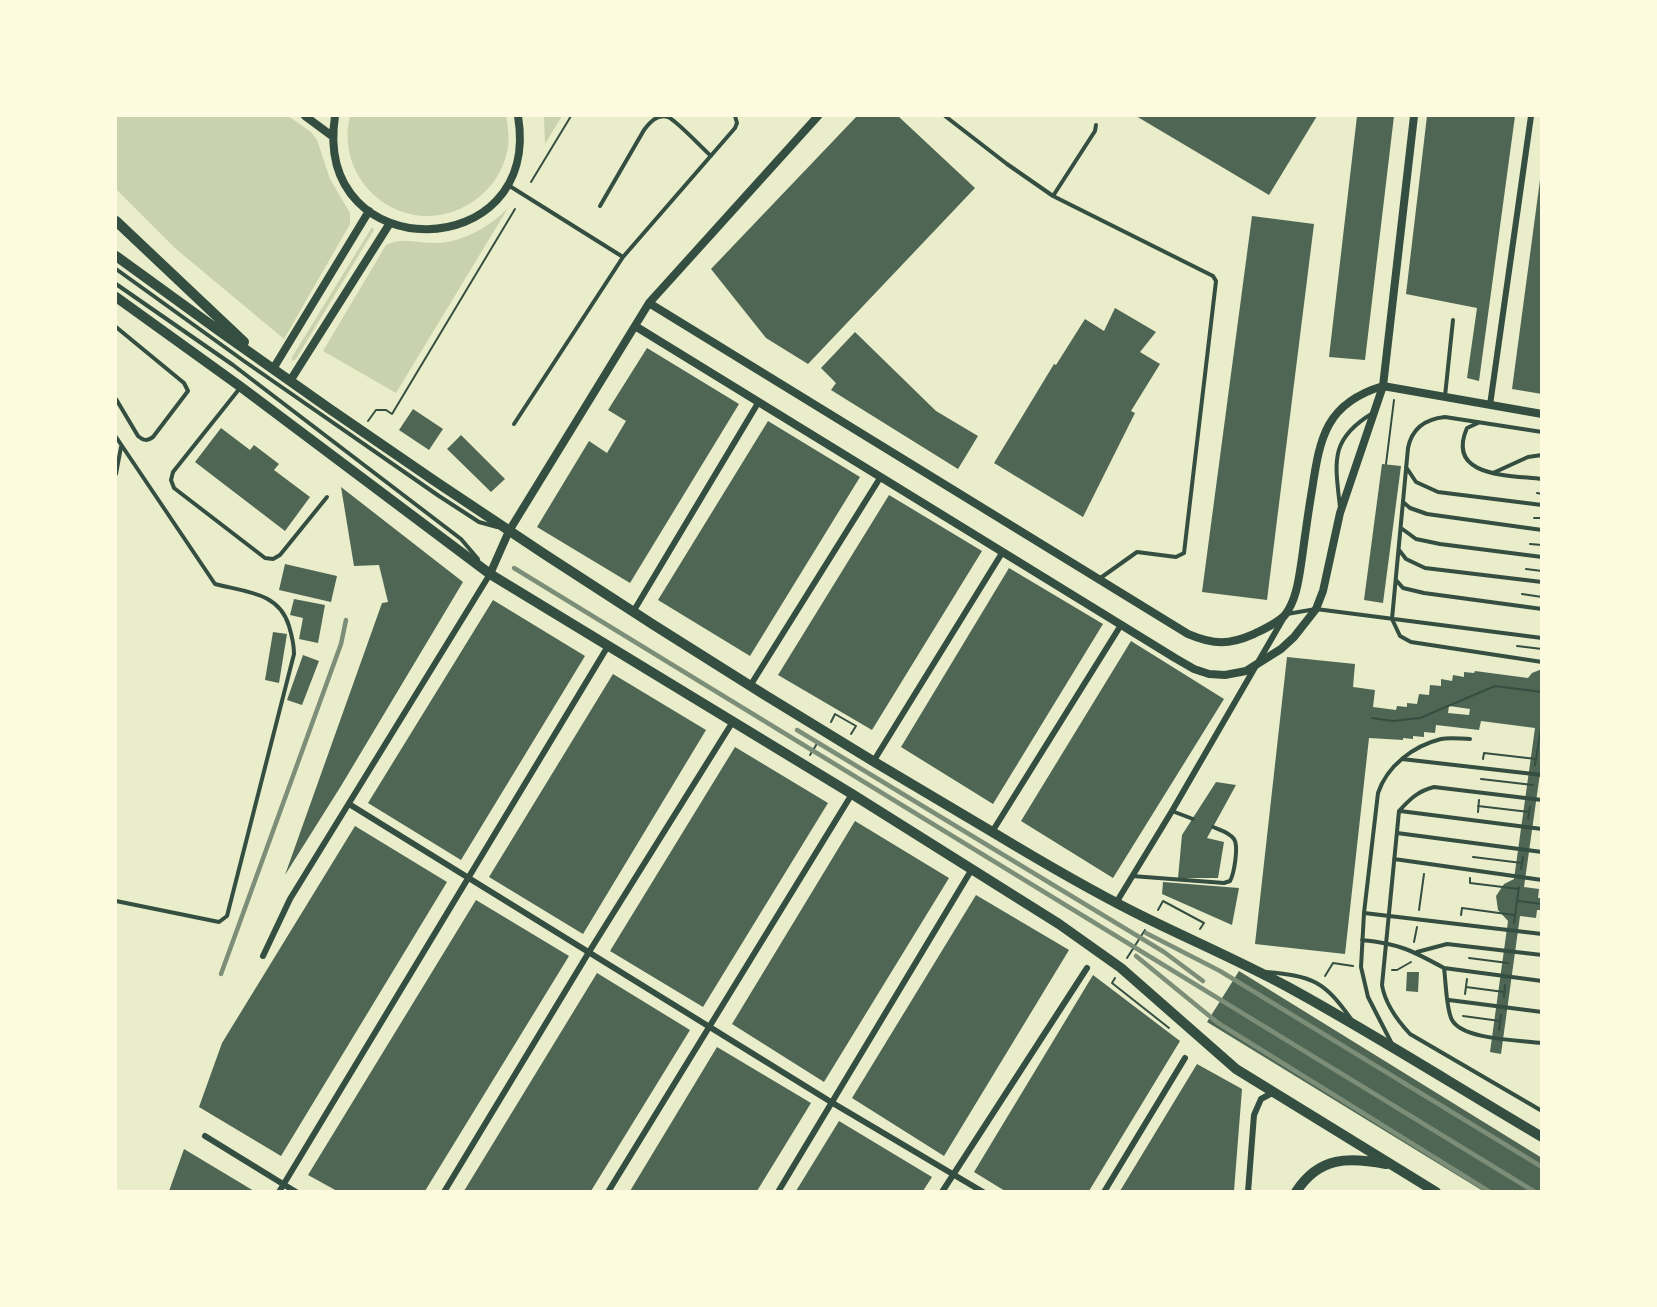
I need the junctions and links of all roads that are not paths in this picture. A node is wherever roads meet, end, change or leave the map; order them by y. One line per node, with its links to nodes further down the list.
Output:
1 (305, 116): 10 (street)
2 (335, 116): 10 (street)
3 (518, 116): 12 (street)
4 (735, 116): 11 (lane)
5 (818, 116): 23 (street)
6 (945, 116): 13 (lane)
7 (1414, 116): 30 (street)
8 (1531, 116): 34 (street)
9 (1096, 125): 13 (lane)
10 (332, 136): 15 (street)
11 (711, 156): 14 (lane); 19 (lane)
12 (508, 184): 17 (street); 19 (lane)
13 (1053, 196): 59 (lane)
14 (600, 206)
15 (369, 211): 17 (street); 27 (street)
16 (116, 221): 27 (main road)
17 (390, 223): 28 (street)
18 (116, 256): 27 (main road)
19 (623, 257): 38 (lane)
20 (116, 269): 54 (lane)
21 (116, 285): 58 (lane)
22 (116, 298): 29 (main road)
23 (649, 303): 25 (street); 59 (street)
24 (1453, 320): 31 (lane)
25 (635, 326): 33 (street); 54 (street)
26 (116, 327): 32 (lane)
27 (273, 369): 28 (main road)
28 (290, 381): 54 (main road)
29 (240, 387): 48 (lane); 58 (main road)
30 (1383, 387): 31 (street); 35 (street); 65 (street)
31 (1445, 397): 34 (street)
32 (116, 399)
33 (758, 403): 46 (street); 64 (street)
34 (1490, 405): 36 (street)
35 (1374, 412): 51 (street); 51 (lane)
36 (1542, 414)
37 (1481, 422): 39 (lane); 43 (lane); 44 (lane)
38 (514, 424)
39 (1542, 432)
40 (116, 436): 41 (lane)
41 (121, 446): 45 (lane); 94 (lane)
42 (1542, 455): 44 (lane)
43 (1406, 466): 49 (lane); 50 (lane)
44 (1492, 473): 47 (lane)
45 (116, 474)
46 (880, 478): 56 (street); 72 (street)
47 (1542, 479)
48 (327, 497)
49 (1402, 501): 52 (lane); 53 (lane)
50 (1542, 505)
51 (1341, 513): 62 (street)
52 (1400, 528): 55 (lane); 57 (lane)
53 (1542, 530)
54 (509, 531): 58 (street); 64 (main road)
55 (1398, 549): 60 (lane); 61 (lane)
56 (1002, 553): 67 (street); 76 (street)
57 (1542, 557)
58 (490, 574): 69 (main road); 80 (street)
59 (1099, 579): 65 (street)
60 (1396, 579): 63 (lane); 66 (lane)
61 (1542, 582)
62 (1316, 609): 65 (lane); 66 (lane); 71 (street)
63 (1542, 609)
64 (633, 612): 72 (main road)
65 (1285, 615): 71 (street)
66 (1392, 619): 68 (lane); 70 (lane)
67 (1121, 625): 71 (street); 86 (street)
68 (1542, 638)
69 (608, 646): 73 (main road); 92 (street)
70 (1542, 662)
71 (1258, 663): 81 (street)
72 (750, 686): 76 (main road)
73 (732, 723): 78 (main road); 101 (street)
74 (1470, 739): 75 (lane)
75 (1401, 759): 77 (lane); 96 (lane)
76 (873, 762): 86 (main road)
77 (1542, 775)
78 (852, 795): 90 (main road); 111 (street)
79 (1542, 800): 82 (lane)
80 (349, 804): 92 (street); 104 (street)
81 (1172, 811): 83 (lane); 91 (street)
82 (1399, 811): 85 (lane); 87 (lane)
83 (1193, 819)
84 (1213, 827): 91 (lane)
85 (1542, 829)
86 (992, 832): 95 (main road)
87 (1397, 833): 88 (lane); 89 (lane)
88 (1542, 852)
89 (1394, 859): 93 (lane); 97 (lane)
90 (972, 869): 116 (main road); 117 (street)
91 (1132, 876): 95 (street)
92 (468, 878): 101 (street); 123 (street)
93 (1542, 880)
94 (116, 901)
95 (1116, 903): 107 (main road)
96 (1364, 913): 97 (lane); 99 (lane)
97 (1388, 916): 98 (lane); 100 (lane)
98 (1542, 934)
99 (1362, 940): 100 (lane); 114 (lane)
100 (1385, 942): 102 (lane); 118 (lane)
101 (589, 952): 111 (street); 126 (street)
102 (1416, 952): 103 (lane); 106 (lane)
103 (1542, 955)
104 (263, 956)
105 (1087, 968): 122 (street)
106 (1444, 968): 108 (lane); 109 (lane)
107 (1257, 971): 112 (main road); 112 (lane)
108 (1542, 981)
109 (1449, 1000): 110 (lane); 113 (lane)
110 (1542, 1012)
111 (710, 1026): 117 (street); 127 (street)
112 (1357, 1027): 114 (main road)
113 (1542, 1043)
114 (1395, 1050): 120 (main road)
115 (1185, 1058): 131 (street)
116 (1274, 1092): 121 (main road); 132 (street)
117 (831, 1102): 122 (street); 128 (street)
118 (1542, 1111)
119 (205, 1136): 123 (street)
120 (1542, 1137)
121 (1395, 1166): 133 (main road); 134 (main road)
122 (953, 1174): 129 (street); 130 (street)
123 (284, 1184): 124 (street); 125 (street)
124 (279, 1191)
125 (296, 1191)
126 (444, 1191)
127 (609, 1191)
128 (778, 1191)
129 (942, 1191)
130 (983, 1191)
131 (1104, 1191)
132 (1248, 1191)
133 (1296, 1191)
134 (1436, 1191)

